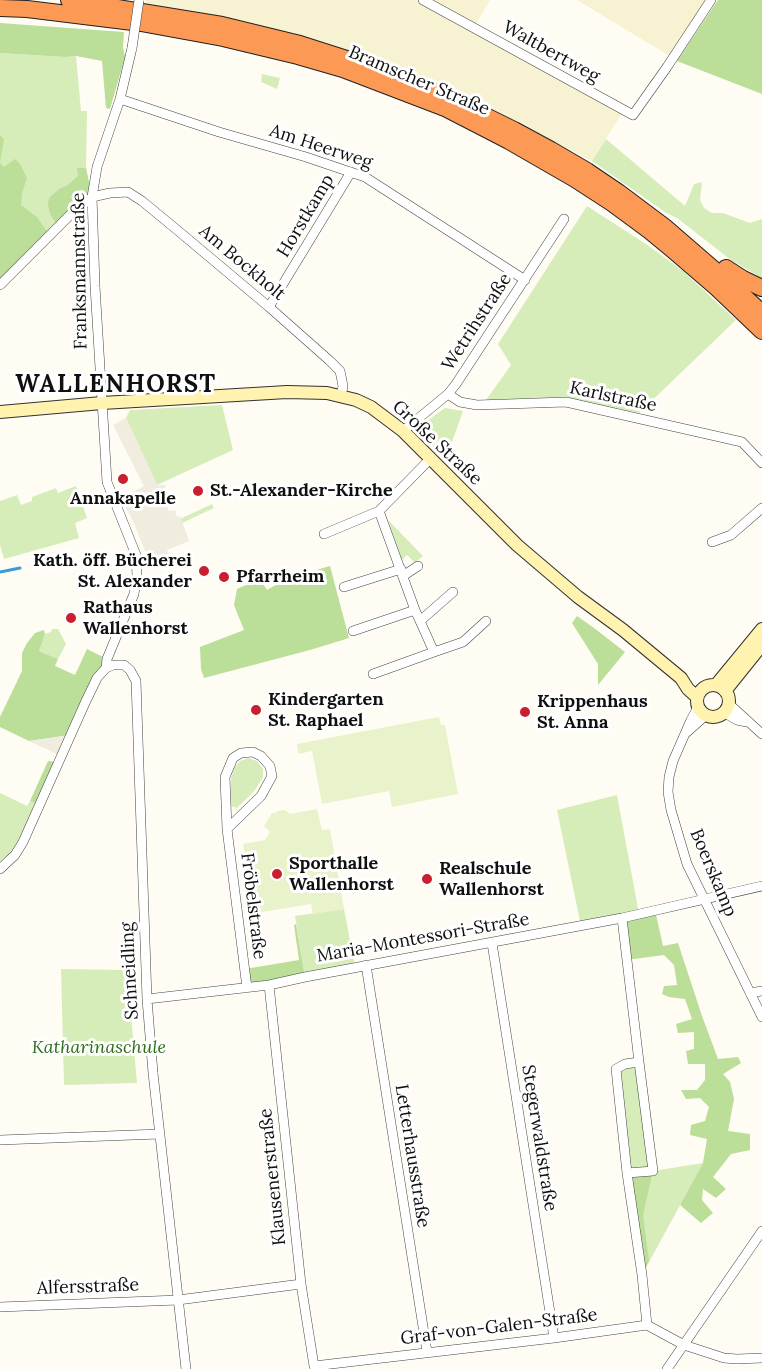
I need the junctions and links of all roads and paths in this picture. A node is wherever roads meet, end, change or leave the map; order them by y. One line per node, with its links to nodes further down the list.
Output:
1 (69, 0): 10 (highway, Bramscher Straße)
2 (139, 0): 6 (street, Franksmannstraße, bridge)
3 (423, 0): 4 (street, Waltbertweg)
4 (711, 0)
5 (0, 8): 16 (highway, Bramscher Straße)
6 (120, 99): 7 (street, Am Heerweg); 8 (street, Franksmannstraße)
7 (351, 172): 11 (street, Am Heerweg); 14 (street, Horstkamp)
8 (92, 197): 12 (street); 14 (street, Am Bockholt); 19 (street, Franksmannstraße)
9 (564, 219): 11 (street, Wetrihstraße)
10 (666, 228): 13 (highway); 15 (highway, Bramscher Straße)
11 (525, 280): 17 (street, Wetrihstraße)
12 (0, 285)
13 (762, 288)
14 (269, 307): 18 (street, Am Bockholt)
15 (762, 313)
16 (762, 331)
17 (448, 394): 21 (street, Wetrihstraße); 23 (street, Karlstraße)
18 (341, 396): 19 (street, Große Straße); 21 (street, Große Straße)
19 (102, 403): 20 (street, Große Straße); 39 (street, Franksmannstraße)
20 (0, 412)
21 (403, 431): 22 (street, Große Straße)
22 (431, 458): 25 (street); 41 (street, Große Straße)
23 (762, 463)
24 (762, 508): 27 (street)
25 (379, 511): 26 (street); 29 (street)
26 (324, 534)
27 (712, 542)
28 (418, 566): 29 (street)
29 (402, 572): 30 (street); 32 (street)
30 (344, 588)
31 (453, 592): 33 (street)
32 (415, 610): 33 (street); 36 (street)
33 (420, 621): 38 (street)
34 (486, 621): 38 (street)
35 (762, 629): 41 (street)
36 (353, 631)
37 (762, 645): 41 (street)
38 (434, 652): 40 (street)
39 (106, 668): 45 (street, Franksmannstraße); 55 (street, Schneidling)
40 (373, 674)
41 (708, 697): 42 (street); 42 (street); 47 (street, Boerskamp)
42 (726, 708): 43 (street)
43 (762, 734)
44 (227, 829): 44 (street, Fröbelstraße); 52 (street, Fröbelstraße)
45 (0, 869)
46 (762, 886): 47 (street, Maria-Montessori-Straße)
47 (704, 898): 48 (street, Maria-Montessori-Straße); 54 (street, Boerskamp)
48 (622, 918): 49 (street, Maria-Montessori-Straße); 57 (street)
49 (492, 943): 50 (street, Maria-Montessori-Straße); 66 (street, Stegerwaldstraße)
50 (366, 965): 51 (street, Maria-Montessori-Straße); 68 (street, Letterhausstraße)
51 (269, 984): 52 (street, Maria-Montessori-Straße); 62 (street, Klausenerstraße)
52 (247, 988): 55 (street, Maria-Montessori-Straße)
53 (762, 991): 54 (street)
54 (750, 993): 56 (street, Boerskamp)
55 (147, 999): 58 (street, Schneidling)
56 (762, 1017)
57 (639, 1062): 60 (street); 60 (street)
58 (160, 1134): 59 (street); 63 (street, Schneidling)
59 (0, 1140)
60 (627, 1173): 65 (street)
61 (762, 1231): 67 (street)
62 (301, 1284): 63 (street, Alfersstraße); 70 (street, Klausenerstraße)
63 (178, 1300): 64 (street, Alfersstraße); 71 (street, Schneidling)
64 (0, 1307)
65 (647, 1325): 66 (street, Graf-von-Galen-Straße); 67 (street)
66 (554, 1338): 68 (street, Graf-von-Galen-Straße)
67 (684, 1345): 69 (street); 72 (street)
68 (427, 1352): 70 (street, Graf-von-Galen-Straße)
69 (762, 1358)
70 (314, 1366)
71 (186, 1369)
72 (667, 1369)

